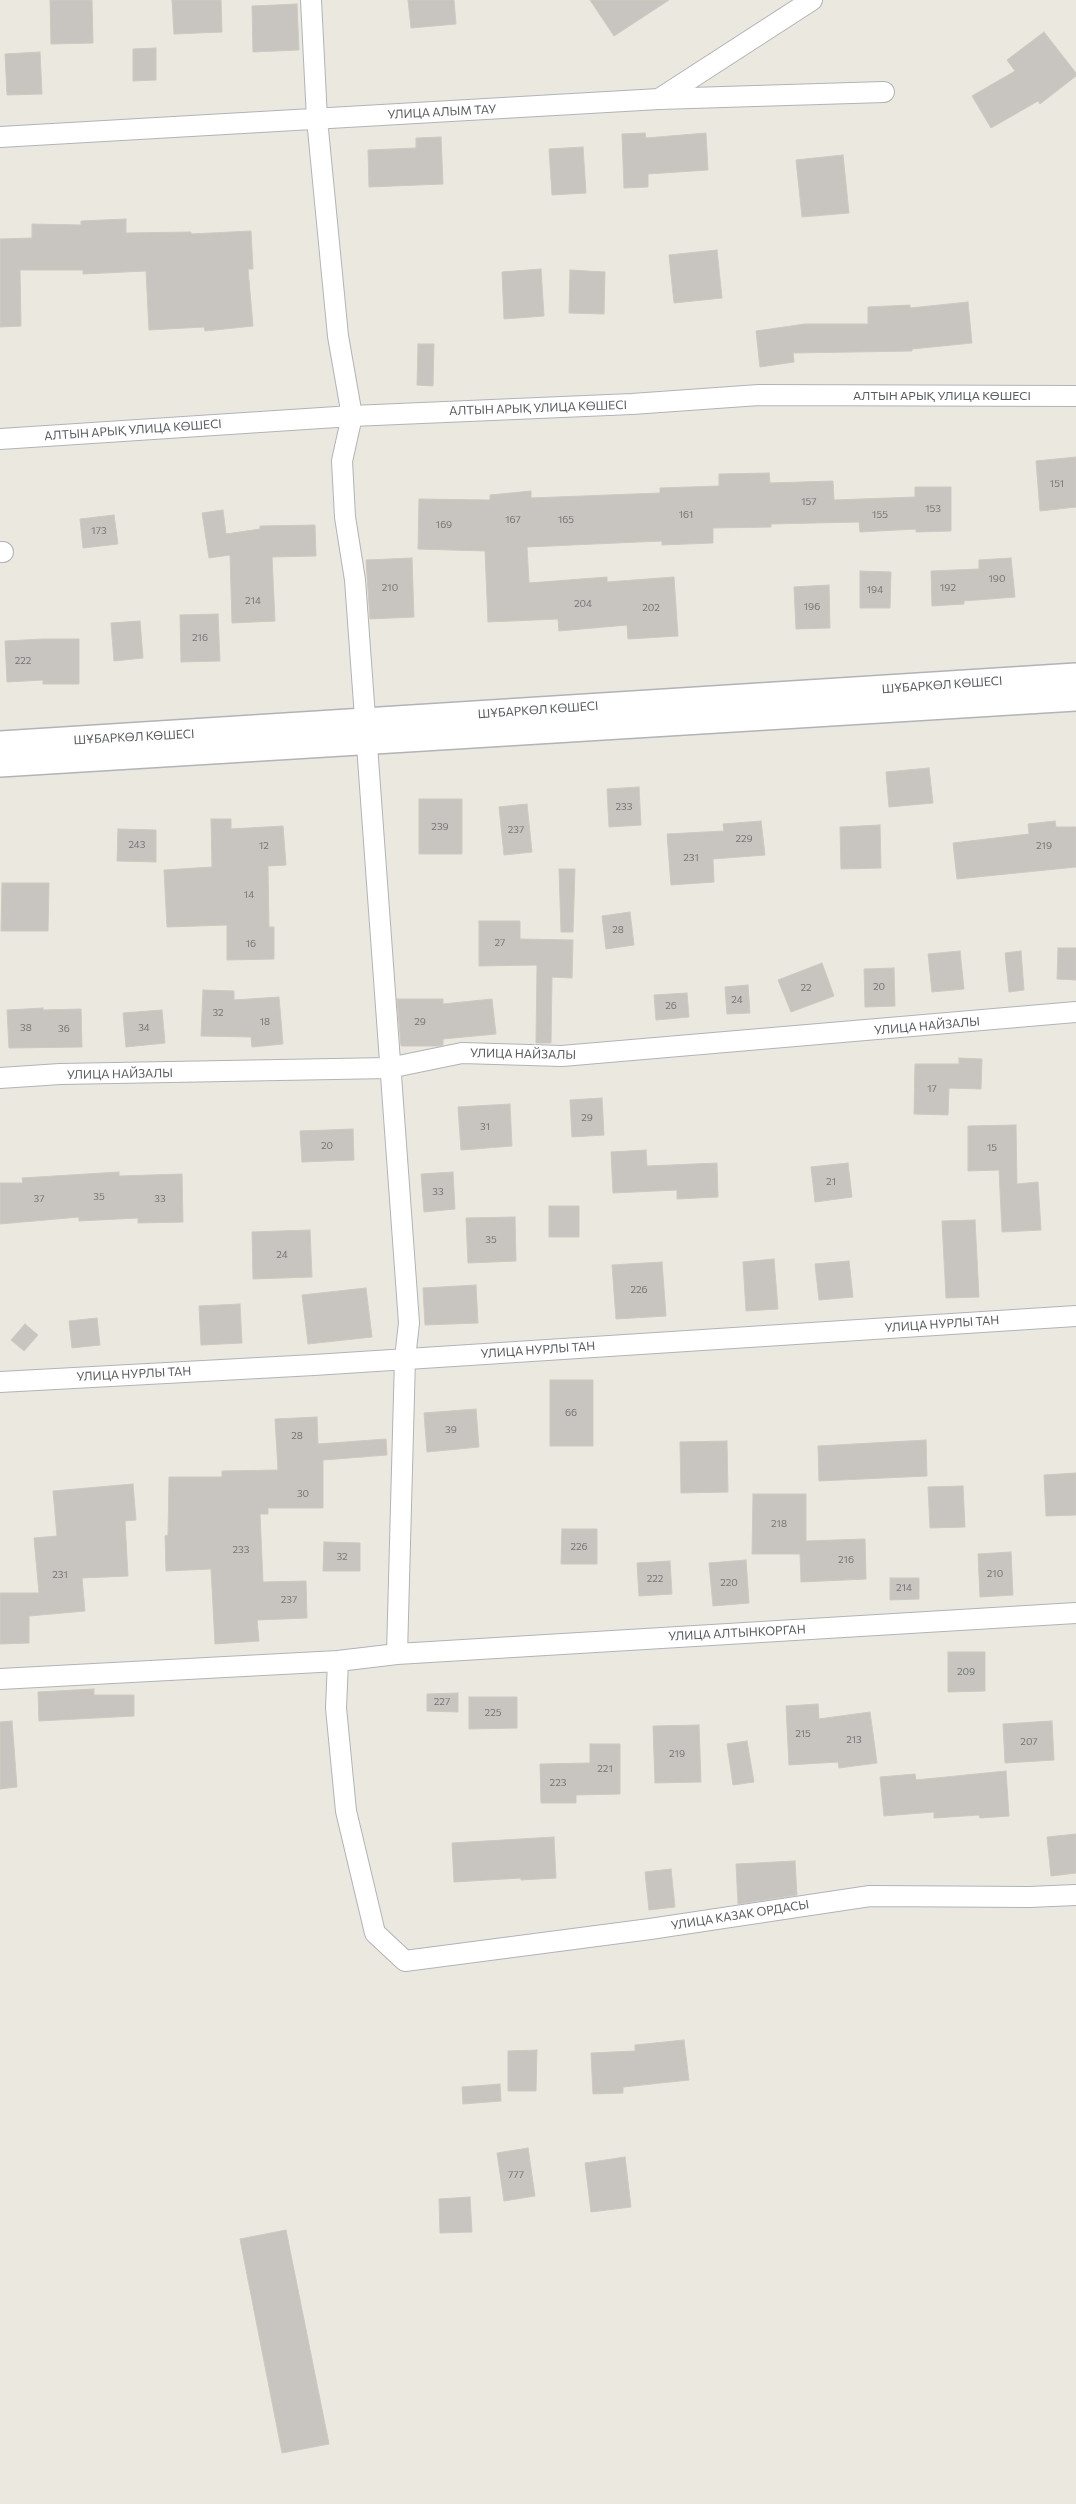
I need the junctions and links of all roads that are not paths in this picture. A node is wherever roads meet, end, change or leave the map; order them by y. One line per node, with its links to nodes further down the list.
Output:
1 (312, 0): 5 (street)
2 (812, 0): 4 (street)
3 (884, 92): 4 (street, УЛИЦА АЛЫМ ТАУ)
4 (659, 99): 5 (street, УЛИЦА АЛЫМ ТАУ)
5 (317, 119): 6 (street, УЛИЦА АЛЫМ ТАУ); 8 (street)
6 (0, 137)
7 (1074, 393): 8 (street, АЛТЫН АРЫҚ УЛИЦА КӨШЕСІ)
8 (352, 416): 9 (street, АЛТЫН АРЫҚ УЛИЦА КӨШЕСІ); 12 (street)
9 (0, 439)
10 (1076, 676): 12 (street, ШҰБАРКӨЛ КӨШЕСІ)
11 (1076, 698): 12 (street, ШҰБАРКӨЛ КӨШЕСІ)
12 (366, 731): 13 (street, ШҰБАРКӨЛ КӨШЕСІ); 14 (street, ШҰБАРКӨЛ КӨШЕСІ); 16 (street)
13 (0, 744)
14 (0, 764)
15 (1076, 1012): 16 (street, УЛИЦА НАЙЗАЛЫ)
16 (388, 1068): 17 (street, УЛИЦА НАЙЗАЛЫ); 19 (street)
17 (0, 1078)
18 (1076, 1316): 19 (street, УЛИЦА НУРЛЫ ТАН)
19 (405, 1358): 20 (street, УЛИЦА НУРЛЫ ТАН); 22 (street)
20 (0, 1382)
21 (1076, 1613): 22 (street, УЛИЦА АЛТЫНКОРГАН)
22 (397, 1654): 23 (street, УЛИЦА АЛТЫНКОРГАН)
23 (338, 1661): 24 (street, УЛИЦА АЛТЫНКОРГАН); 25 (street, УЛИЦА КАЗАК ОРДАСЫ)
24 (0, 1679)
25 (1076, 1895)

